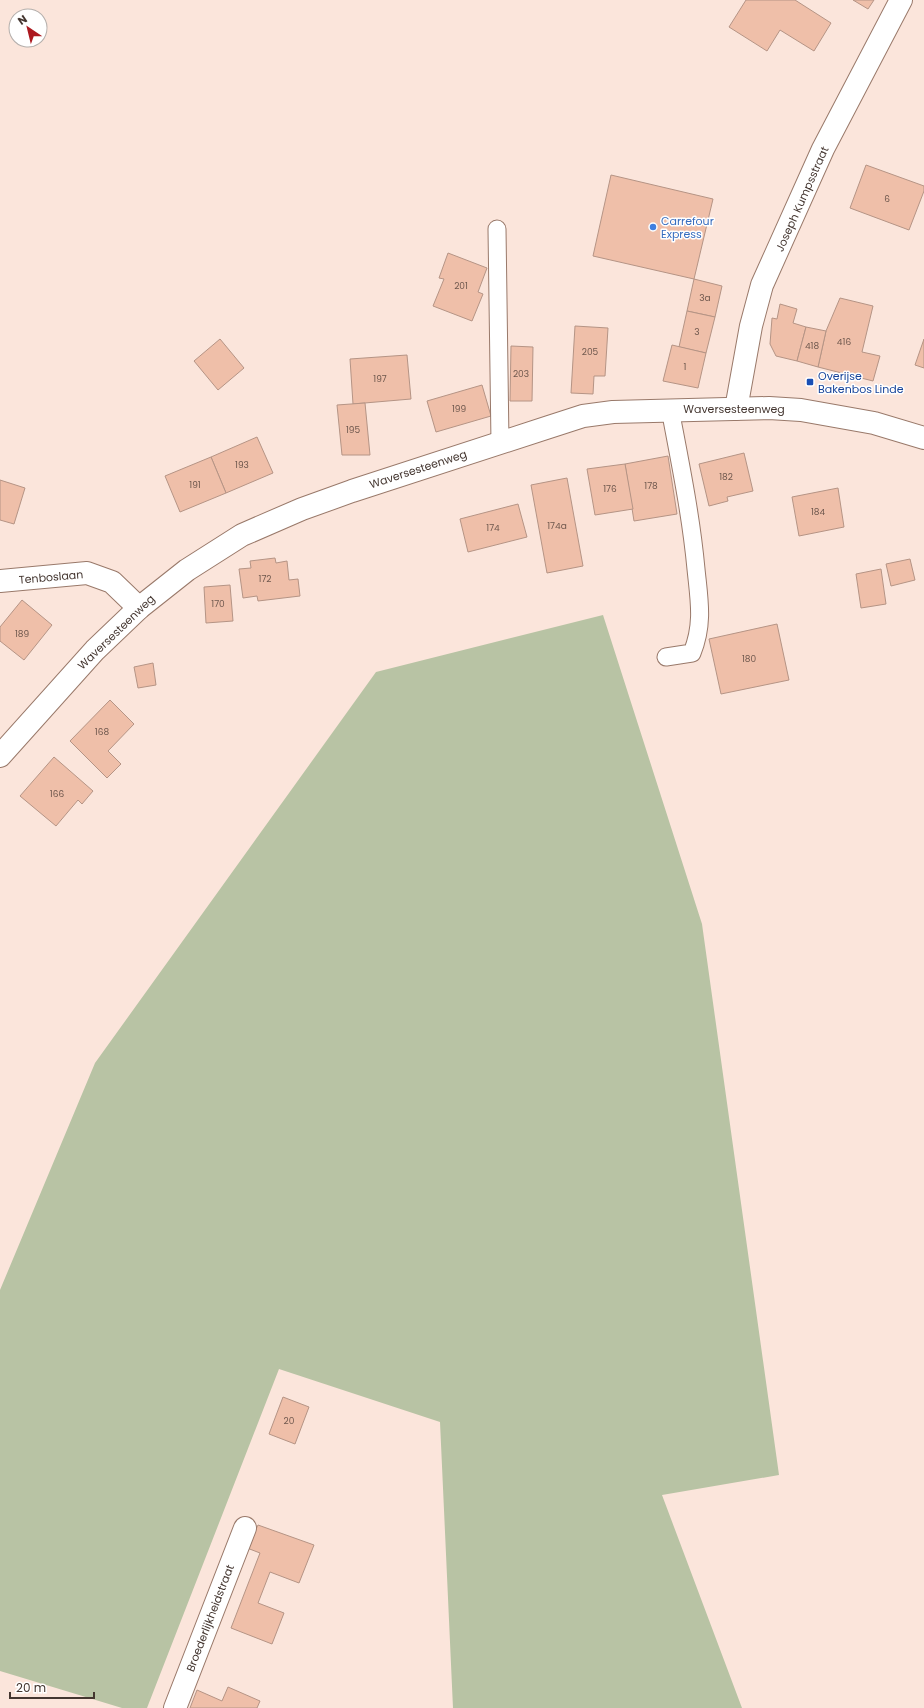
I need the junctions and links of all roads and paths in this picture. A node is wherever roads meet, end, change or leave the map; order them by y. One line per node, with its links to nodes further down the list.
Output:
1 (900, 0): 4 (street, Joseph Kumpsstraat)
2 (498, 229): 6 (lane)
3 (670, 409): 4 (street, Waversesteenweg); 6 (street, Waversesteenweg); 9 (lane)
4 (736, 409): 5 (street, Waversesteenweg)
5 (924, 438)
6 (500, 442): 8 (street, Waversesteenweg)
7 (0, 581): 8 (street, Tenboslaan)
8 (139, 608): 10 (street, Waversesteenweg)
9 (666, 657)
10 (0, 756)
11 (245, 1528): 12 (street, Broederlijkheidstraat)
12 (175, 1708)

